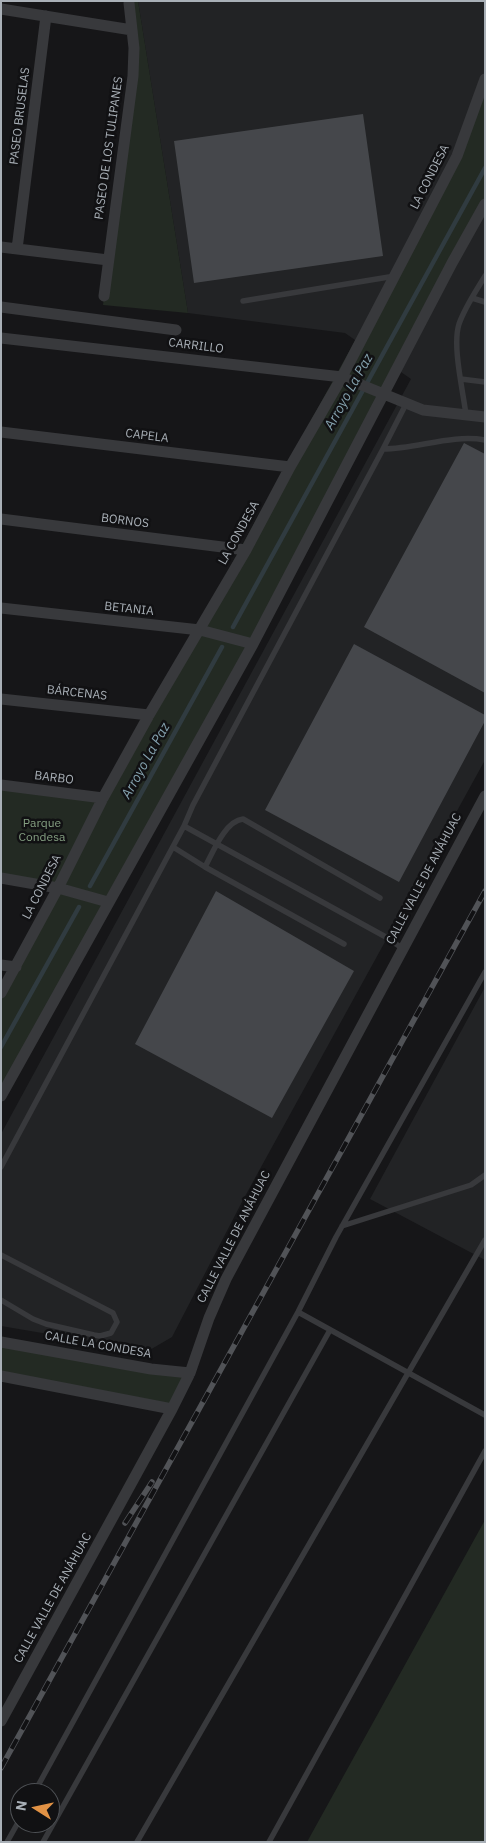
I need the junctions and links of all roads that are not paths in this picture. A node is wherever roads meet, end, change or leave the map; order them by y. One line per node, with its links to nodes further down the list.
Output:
1 (129, 4): 4 (street, PASEO DE LOS TULIPANES)
2 (1, 9): 3 (street)
3 (46, 16): 4 (street); 8 (street, PASEO BRUSELAS)
4 (132, 30): 9 (street, PASEO DE LOS TULIPANES)
5 (485, 79): 10 (street, LA CONDESA)
6 (485, 204): 22 (street)
7 (1, 247): 8 (street)
8 (17, 249): 9 (street)
9 (108, 260): 12 (street, PASEO DE LOS TULIPANES)
10 (395, 276): 14 (lane); 19 (street, LA CONDESA)
11 (485, 276): 13 (lane)
12 (104, 296)
13 (472, 298): 15 (lane); 20 (lane)
14 (243, 301)
15 (485, 302)
16 (1, 307): 17 (street)
17 (176, 330)
18 (1, 338): 19 (street, CARRILLO)
19 (345, 378): 22 (street, CARRILLO); 29 (street, LA CONDESA)
20 (461, 379): 21 (lane); 24 (lane)
21 (485, 382)
22 (381, 393): 23 (street, CARRILLO); 34 (street)
23 (406, 404): 24 (street, CARRILLO); 28 (lane)
24 (466, 415): 25 (street, CARRILLO)
25 (485, 417)
26 (1, 432): 29 (street, CAPELA)
27 (485, 440): 28 (lane)
28 (383, 449): 40 (lane)
29 (290, 467): 31 (street, LA CONDESA)
30 (1, 519): 31 (street, BORNOS)
31 (246, 550): 33 (street, LA CONDESA)
32 (1, 608): 33 (street, BETANIA)
33 (200, 630): 34 (street, BETANIA); 36 (street, LA CONDESA)
34 (253, 644): 47 (street)
35 (1, 699): 36 (street, BÁRCENAS)
36 (149, 715): 39 (street, LA CONDESA)
37 (1, 785): 39 (street, BARBO)
38 (485, 796): 49 (street, CALLE VALLE DE ANÁHUAC)
39 (103, 798): 45 (street, LA CONDESA)
40 (184, 826): 41 (lane); 42 (lane)
41 (217, 844): 43 (lane); 46 (lane); 49 (lane)
42 (173, 847): 43 (lane); 55 (lane)
43 (204, 867): 48 (lane)
44 (1, 878): 45 (street)
45 (58, 888): 47 (street); 51 (street, LA CONDESA)
46 (380, 898)
47 (108, 902): 54 (street)
48 (344, 944)
49 (402, 948): 65 (street, CALLE VALLE DE ANÁHUAC)
50 (1, 965): 51 (street)
51 (16, 967): 53 (street, LA CONDESA)
52 (485, 972): 57 (lane)
53 (1, 993)
54 (1, 1096)
55 (1, 1167)
56 (485, 1175): 57 (lane)
57 (342, 1226): 61 (lane)
58 (485, 1240): 64 (lane)
59 (1, 1255): 60 (lane)
60 (1, 1300)
61 (298, 1312): 62 (lane); 71 (lane)
62 (330, 1330): 64 (lane); 72 (lane)
63 (1, 1342): 65 (street, CALLE LA CONDESA)
64 (408, 1372): 68 (lane); 73 (lane)
65 (190, 1373): 67 (street, CALLE VALLE DE ANÁHUAC)
66 (1, 1376): 67 (street)
67 (172, 1409): 70 (street, CALLE VALLE DE ANÁHUAC)
68 (485, 1415)
69 (485, 1451): 74 (lane)
70 (1, 1721)
71 (39, 1783)
72 (43, 1842)
73 (137, 1842)
74 (269, 1842)

